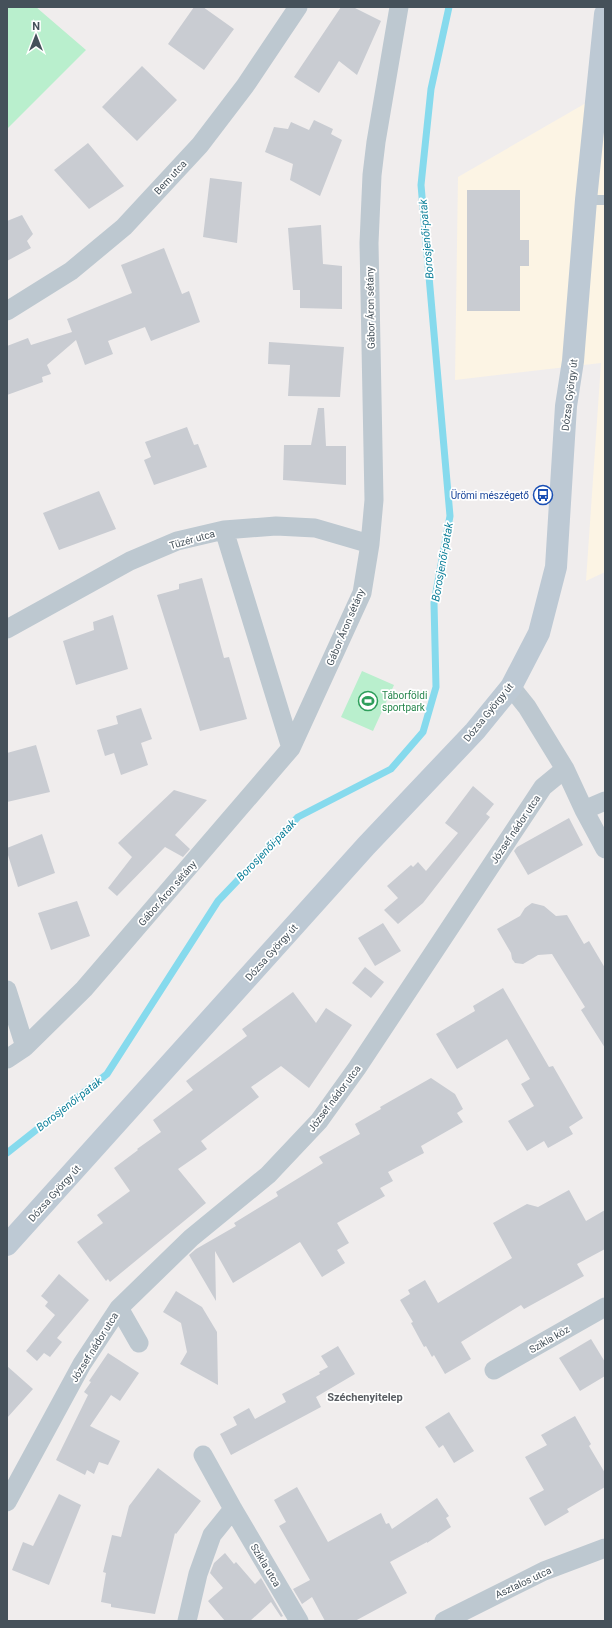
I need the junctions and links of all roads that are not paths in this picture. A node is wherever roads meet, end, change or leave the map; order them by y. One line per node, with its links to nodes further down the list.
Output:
1 (298, 7): 5 (street, Bem utca)
2 (399, 7): 7 (street, Gábor Áron sétány)
3 (605, 14): 4 (main road, Dózsa György út)
4 (596, 200): 9 (main road, Dózsa György út)
5 (7, 312)
6 (224, 530): 7 (street, Tüzér utca); 8 (street, Tüzér utca); 10 (street)
7 (370, 544): 10 (street, Gábor Áron sétány)
8 (7, 629)
9 (511, 687): 11 (street); 18 (main road, Dózsa György út)
10 (292, 748): 16 (street, Gábor Áron sétány)
11 (565, 769): 13 (street); 20 (street, József nádor utca)
12 (605, 801): 13 (street)
13 (584, 810): 14 (street)
14 (605, 849)
15 (7, 990): 16 (street)
16 (24, 1047): 17 (street, Gábor Áron sétány)
17 (7, 1059)
18 (7, 1245)
19 (605, 1307): 22 (street, Szikla köz)
20 (119, 1308): 21 (street); 24 (street, József nádor utca)
21 (139, 1343)
22 (494, 1370)
23 (203, 1454): 25 (street, Szikla utca)
24 (7, 1502)
25 (233, 1509): 27 (street); 28 (street, Szikla utca)
26 (605, 1548): 29 (street, Asztalos utca)
27 (187, 1621)
28 (299, 1621)
29 (444, 1621)

